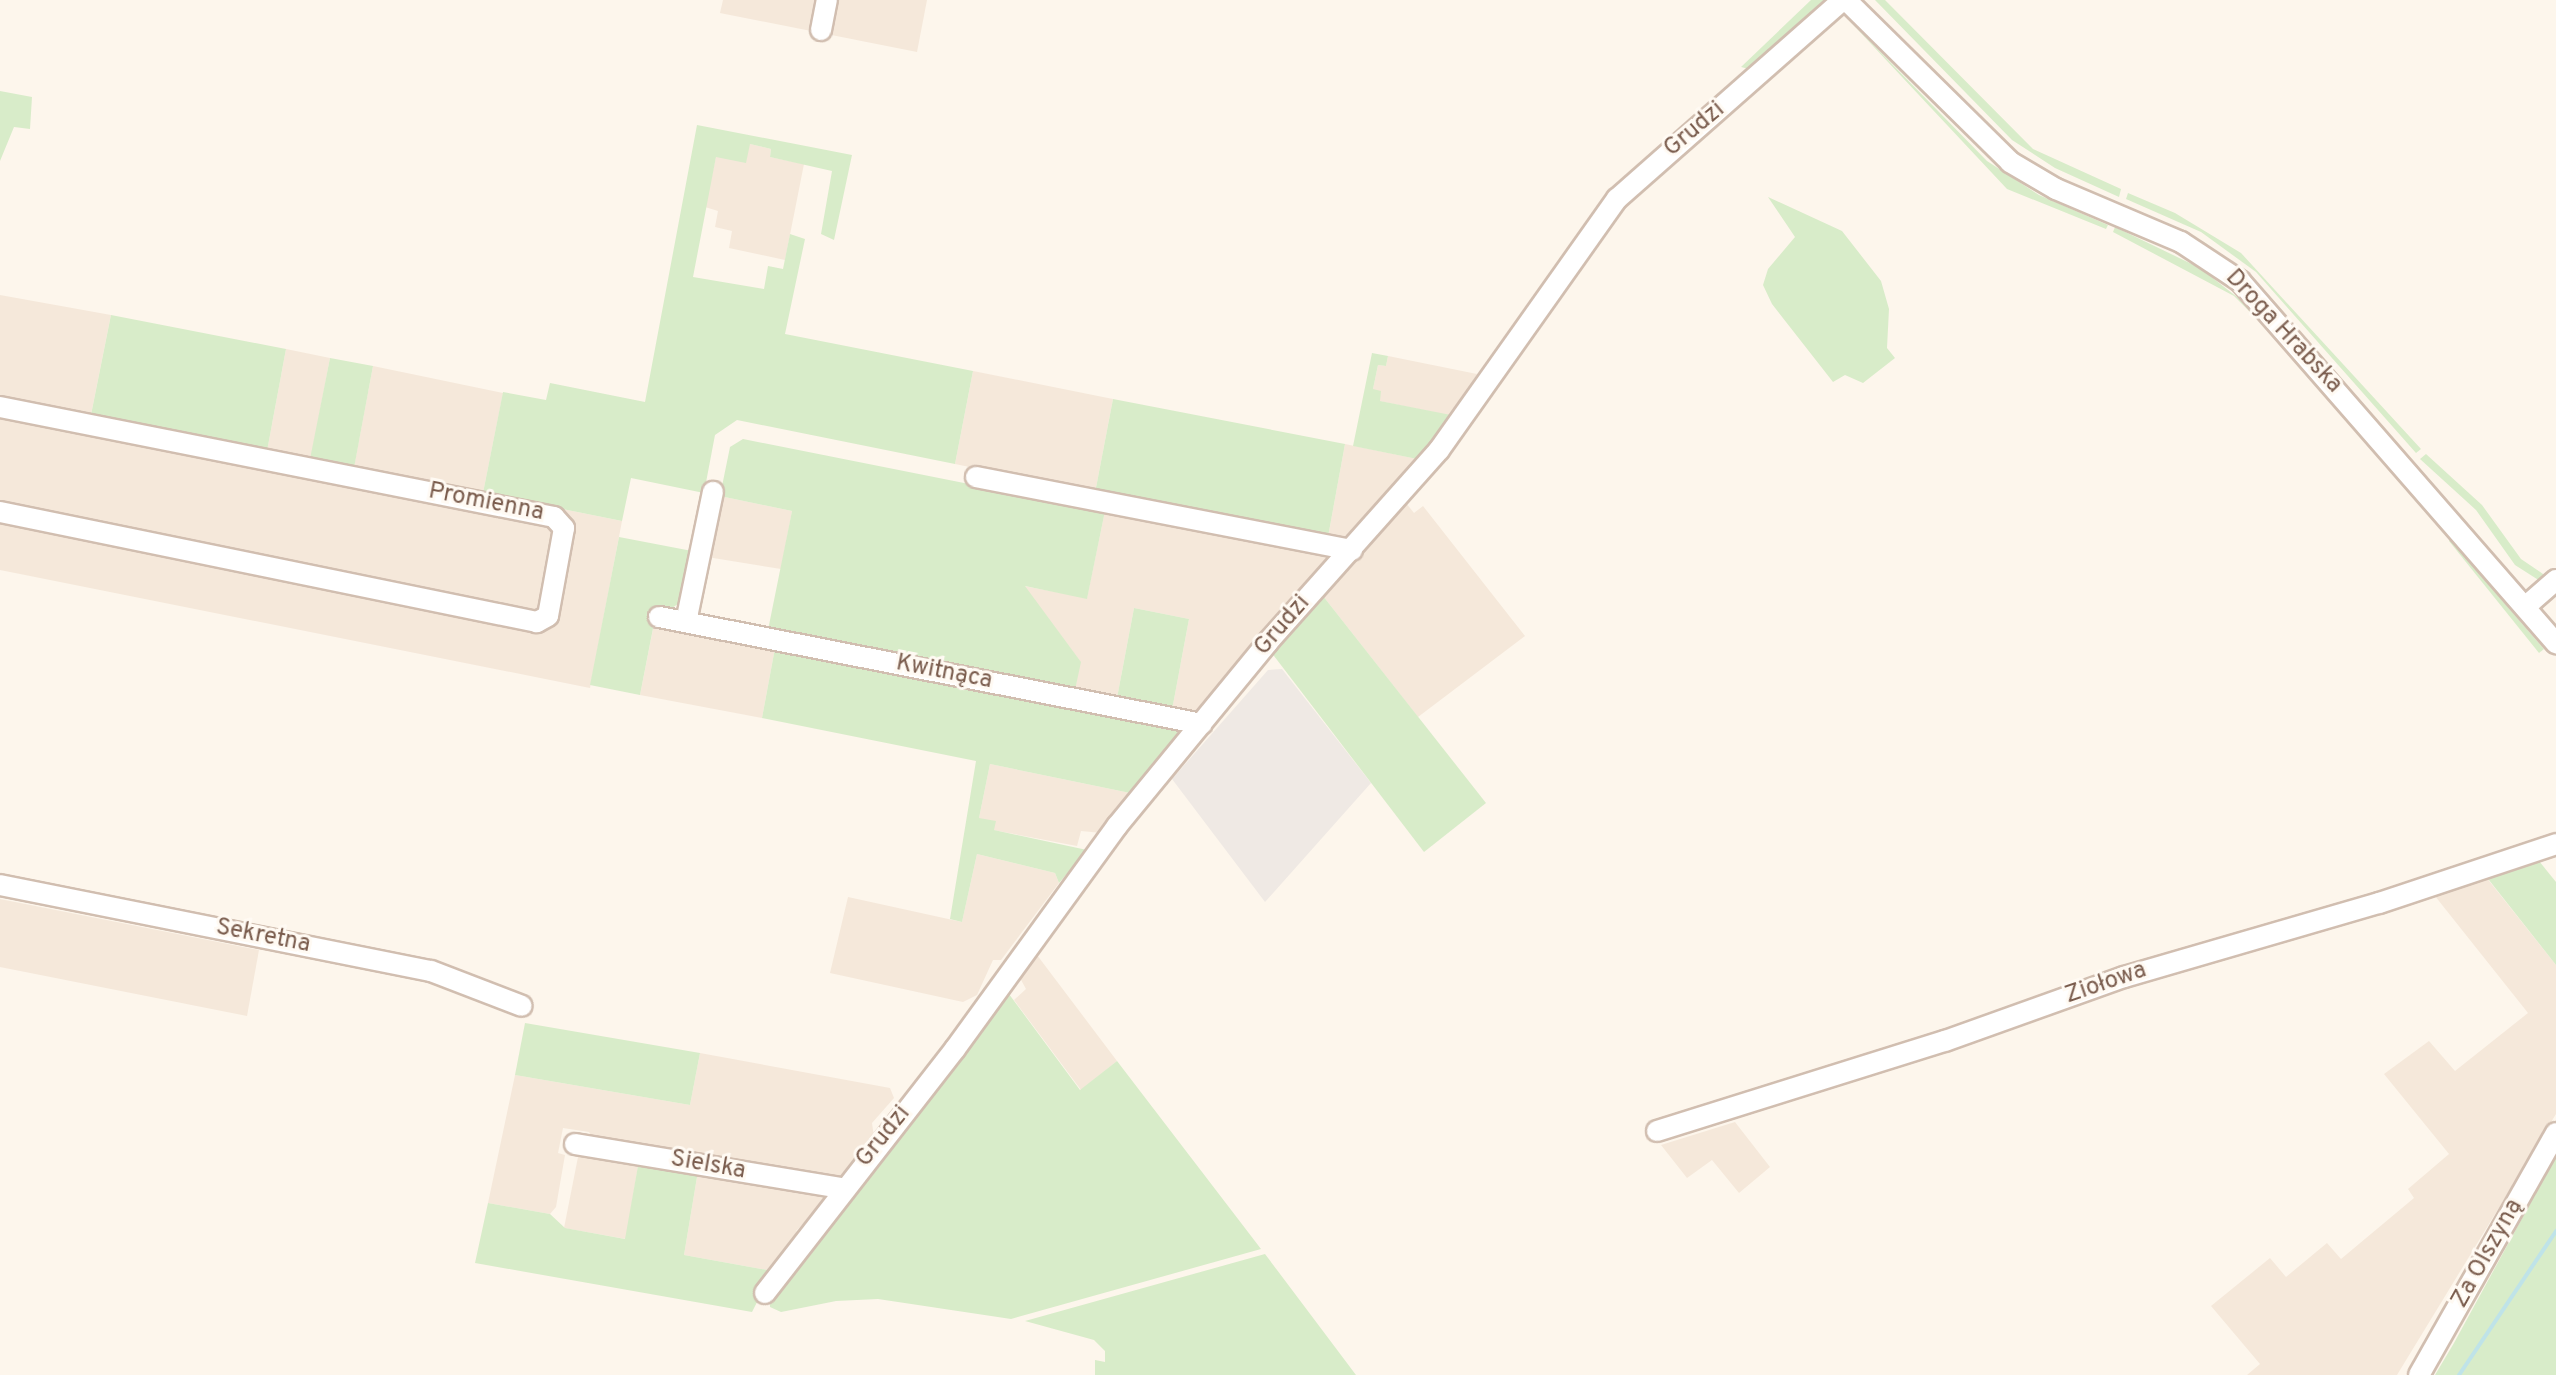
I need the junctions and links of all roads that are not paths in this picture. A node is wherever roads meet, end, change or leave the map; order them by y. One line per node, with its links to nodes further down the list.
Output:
1 (827, 0): 3 (street)
2 (1845, 0): 8 (street, Grudzi); 10 (street, Droga Hrabska)
3 (821, 30)
4 (0, 407): 7 (street, Promienna)
5 (976, 477): 8 (street)
6 (713, 492): 12 (street)
7 (0, 512)
8 (1352, 550): 14 (street, Grudzi)
9 (2556, 580): 10 (street)
10 (2525, 607): 13 (street, Droga Hrabska)
11 (659, 617): 12 (street, Kwitnąca)
12 (686, 622): 14 (street, Kwitnąca)
13 (2556, 643)
14 (1202, 724): 21 (street, Grudzi)
15 (2556, 844): 18 (street, Ziołowa)
16 (0, 885): 17 (street, Sekretna)
17 (522, 1006)
18 (1657, 1131)
19 (2556, 1133): 23 (street, Za Olszyną)
20 (575, 1144): 21 (street, Sielska)
21 (842, 1188): 22 (street, Grudzi)
22 (765, 1293)
23 (2419, 1375)

